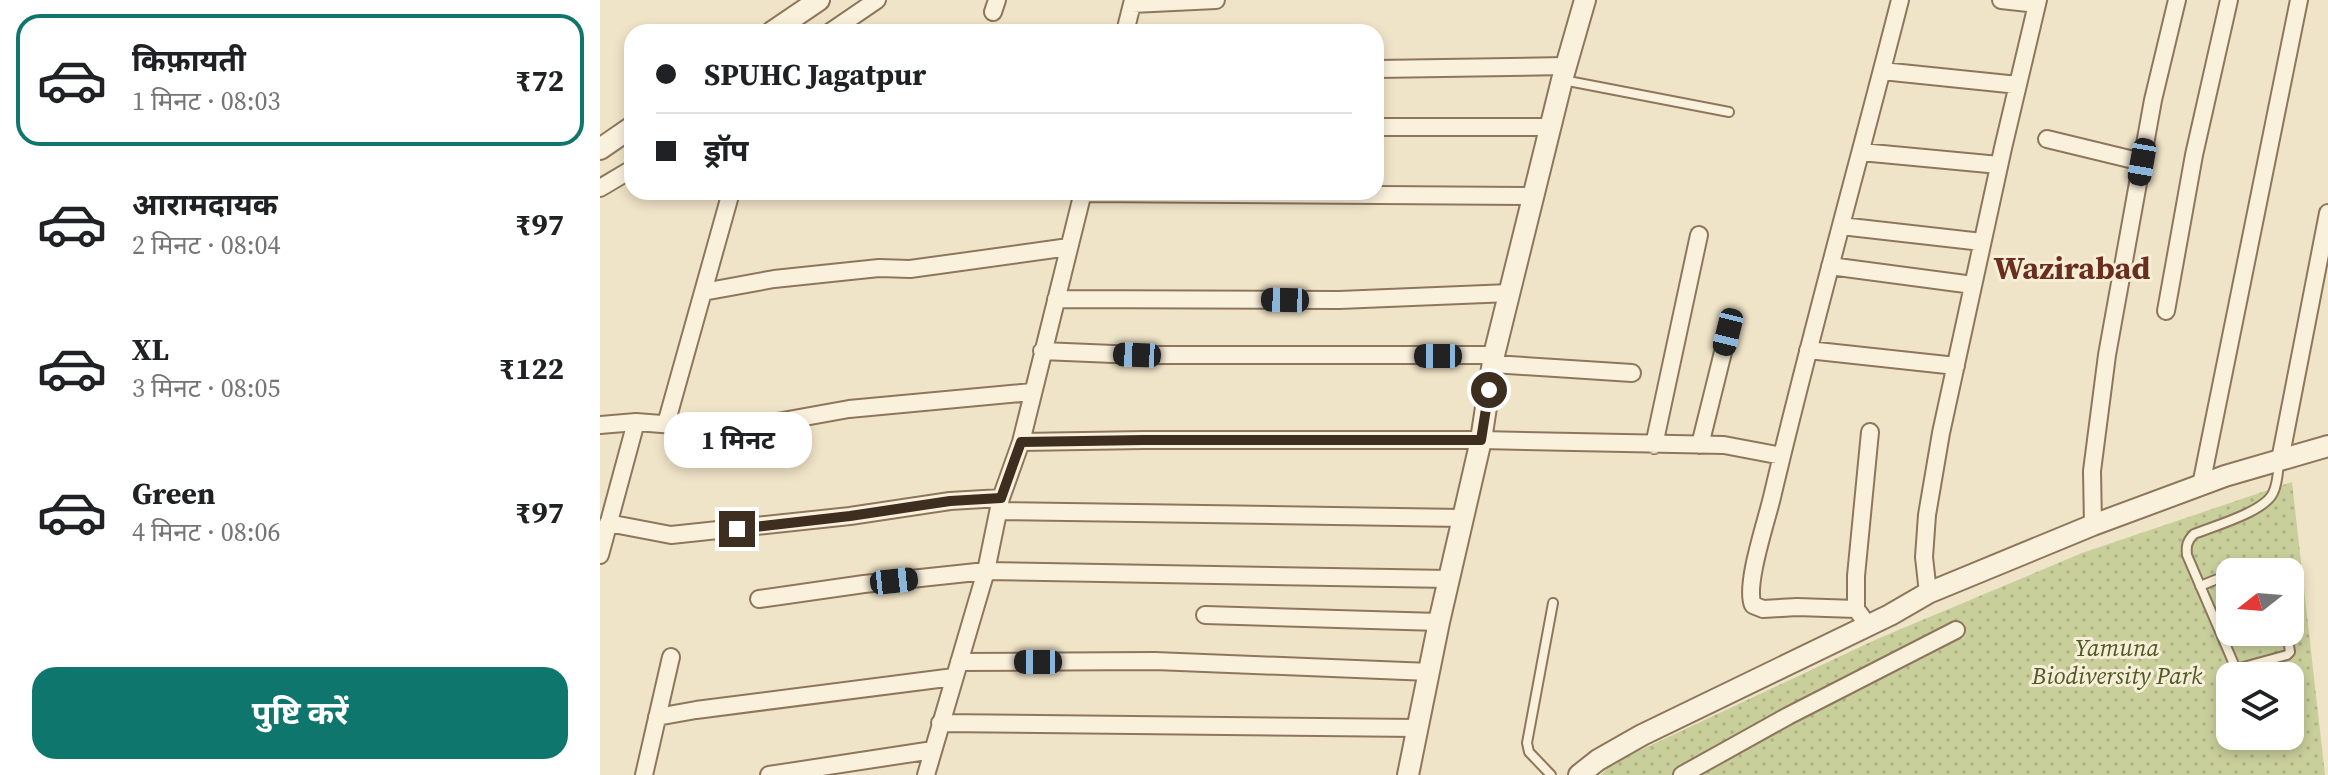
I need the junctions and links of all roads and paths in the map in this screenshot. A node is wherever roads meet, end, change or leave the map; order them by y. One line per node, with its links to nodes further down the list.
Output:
1 (819, 0): 12 (street)
2 (877, 0): 13 (street)
3 (1216, 0): 10 (street)
4 (1585, 0): 17 (street)
5 (1900, 0): 16 (street)
6 (2001, 0): 11 (street)
7 (2177, 0): 26 (street)
8 (2229, 0): 45 (street)
9 (2299, 0): 64 (street)
10 (1132, 2): 14 (street)
11 (2037, 2): 18 (street)
12 (784, 24)
13 (842, 24)
14 (1127, 24)
15 (1384, 69): 17 (street)
16 (1882, 71): 18 (street); 25 (street)
17 (1564, 73): 19 (lane); 21 (street)
18 (2018, 85): 27 (street)
19 (1729, 112)
20 (1384, 127): 21 (street)
21 (1550, 127): 31 (street)
22 (624, 132): 24 (street)
23 (2047, 139): 26 (street)
24 (600, 149)
25 (1861, 152): 27 (street); 36 (street)
26 (2142, 162): 68 (street)
27 (1999, 165): 38 (street)
28 (624, 174): 29 (street)
29 (604, 185): 34 (street)
30 (1384, 195): 31 (street)
31 (1535, 196): 43 (street)
32 (729, 200): 42 (street)
33 (1080, 200): 39 (street)
34 (600, 204)
35 (2328, 213): 63 (street)
36 (1841, 226): 38 (street); 40 (street)
37 (1699, 235): 59 (street)
38 (1982, 242): 41 (street)
39 (1069, 247): 42 (street); 44 (street)
40 (1830, 266): 41 (street); 47 (street)
41 (1973, 285): 50 (street)
42 (703, 292): 54 (street)
43 (1510, 293): 44 (street); 49 (street)
44 (1056, 299): 48 (street)
45 (2166, 311)
46 (1728, 332): 60 (street)
47 (1808, 350): 50 (street); 62 (street)
48 (1042, 351): 49 (street); 52 (street)
49 (1494, 360): 51 (street); 57 (street)
50 (1956, 366): 74 (street)
51 (1632, 373)
52 (1032, 392): 54 (street); 58 (street)
53 (636, 422): 54 (street); 55 (street); 67 (street)
54 (666, 424)
55 (600, 425)
56 (1870, 432): 78 (street)
57 (1481, 440): 58 (street); 59 (street); 66 (street)
58 (1021, 442): 65 (street)
59 (1654, 445): 60 (street)
60 (1700, 445): 62 (street)
61 (2328, 446): 63 (street)
62 (1782, 456): 78 (street)
63 (2280, 460): 64 (street); 73 (lane)
64 (2201, 485): 68 (street)
65 (1000, 505): 66 (street); 67 (street); 70 (street)
66 (1463, 518): 71 (street)
67 (608, 523): 69 (street)
68 (2093, 525): 74 (street)
69 (600, 555)
70 (986, 571): 71 (street); 75 (street); 85 (street)
71 (1450, 579): 79 (street)
72 (2216, 580): 73 (lane)
73 (2200, 586): 83 (lane)
74 (1928, 593): 78 (street)
75 (759, 599)
76 (1553, 603): 95 (lane)
77 (1205, 615): 79 (street)
78 (1862, 617): 96 (street)
79 (1439, 622): 86 (street)
80 (1956, 630): 97 (street)
81 (2289, 646): 84 (lane)
82 (671, 657): 87 (street)
83 (2233, 662)
84 (2268, 662)
85 (957, 670): 86 (street); 87 (street); 88 (street)
86 (1430, 672): 89 (street)
87 (657, 717): 91 (street)
88 (940, 723): 89 (street); 90 (street)
89 (1418, 728): 94 (street)
90 (933, 750): 92 (street); 93 (street)
91 (644, 775)
92 (769, 775)
93 (926, 775)
94 (1408, 775)
95 (1551, 775)
96 (1579, 775)
97 (1682, 775)

